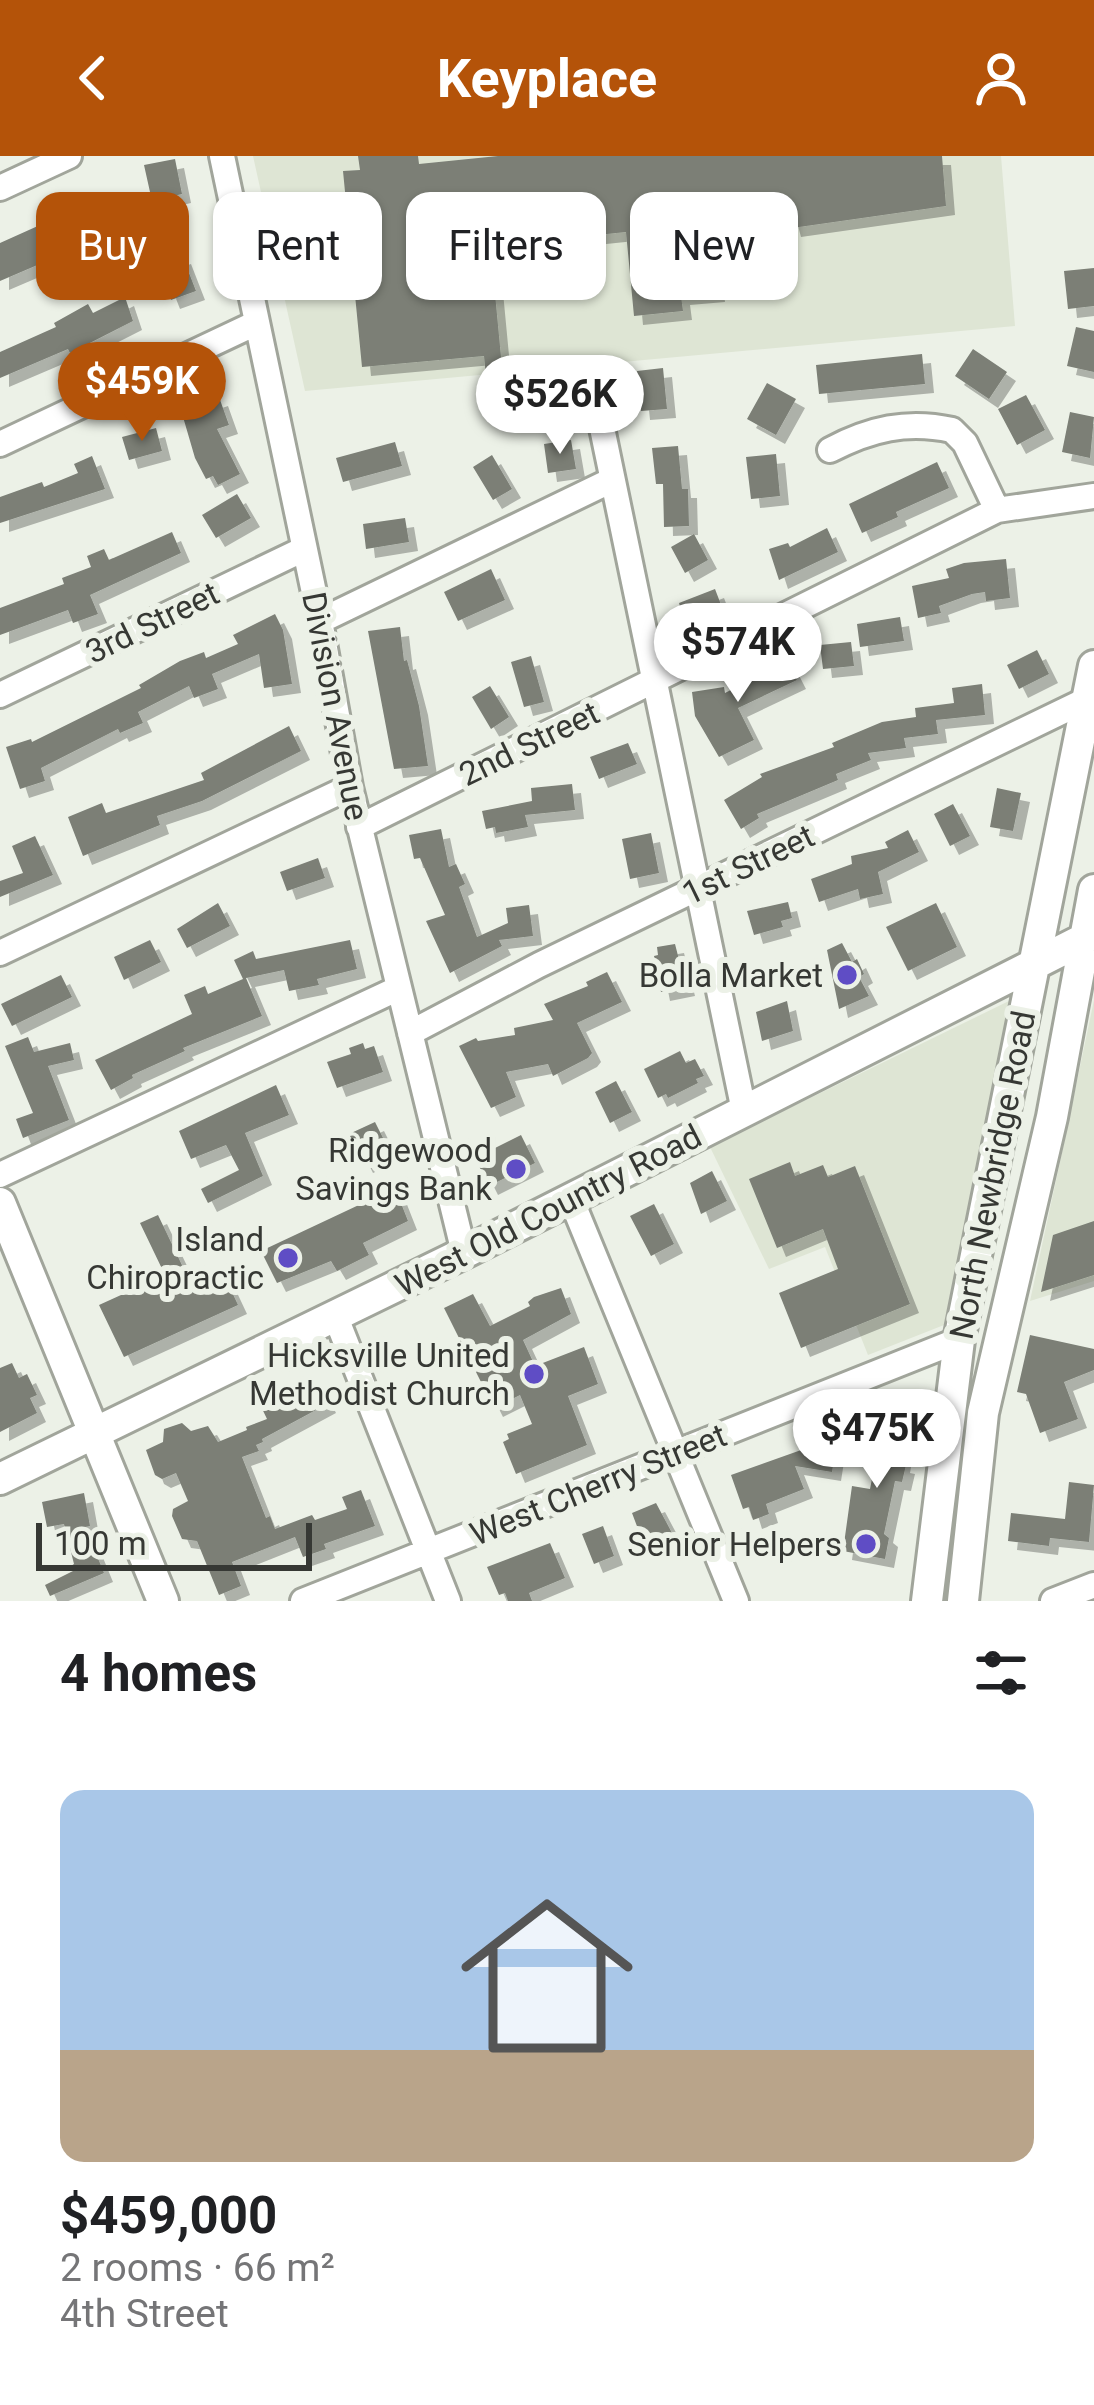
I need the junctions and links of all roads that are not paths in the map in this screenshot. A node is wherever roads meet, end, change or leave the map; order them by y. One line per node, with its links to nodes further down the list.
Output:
1 (69, 156): 3 (street)
2 (222, 156): 4 (street, Division Avenue)
3 (0, 188)
4 (254, 324): 6 (street); 11 (street, Division Avenue)
5 (591, 375): 8 (street)
6 (0, 444)
7 (830, 450): 10 (street)
8 (612, 480): 12 (street); 14 (street)
9 (1094, 496): 10 (street, 2nd Street)
10 (997, 510): 14 (street, 2nd Street)
11 (304, 549): 12 (street, Division Avenue); 15 (street, 3rd Street)
12 (320, 621): 17 (street, Division Avenue)
13 (1094, 666): 16 (main road, North Newbridge Road)
14 (654, 681): 18 (street, 2nd Street); 19 (street)
15 (0, 694)
16 (1088, 699): 19 (street, 1st Street); 23 (main road, North Newbridge Road)
17 (350, 787): 18 (street, Division Avenue); 22 (street)
18 (359, 827): 24 (street, Division Avenue)
19 (699, 889): 25 (street, 1st Street); 26 (street)
20 (1094, 890): 21 (main road, North Newbridge Road)
21 (1090, 936): 23 (main road, West Old Country Road); 33 (main road, North Newbridge Road)
22 (0, 953)
23 (1034, 963): 26 (main road, West Old Country Road); 32 (main road, North Newbridge Road)
24 (399, 988): 25 (street, Division Avenue); 27 (street)
25 (410, 1033): 30 (street, Division Avenue)
26 (744, 1111): 28 (main road, West Old Country Road)
27 (0, 1175)
28 (571, 1198): 30 (main road, West Old Country Road); 35 (street)
29 (0, 1203): 34 (main road)
30 (464, 1253): 31 (main road, West Old Country Road)
31 (335, 1316): 34 (main road, West Old Country Road); 37 (street)
32 (957, 1354): 33 (main road); 35 (street, West Cherry Street); 43 (main road, North Newbridge Road)
33 (994, 1368): 44 (main road, North Newbridge Road)
34 (92, 1431): 36 (main road, West Old Country Road); 39 (main road)
35 (675, 1453): 37 (street, West Cherry Street); 42 (street)
36 (0, 1479)
37 (428, 1551): 40 (street, West Cherry Street); 41 (street)
38 (1094, 1585): 45 (street)
39 (163, 1601)
40 (303, 1601)
41 (448, 1601)
42 (736, 1601)
43 (927, 1601)
44 (963, 1601)
45 (1053, 1601)

